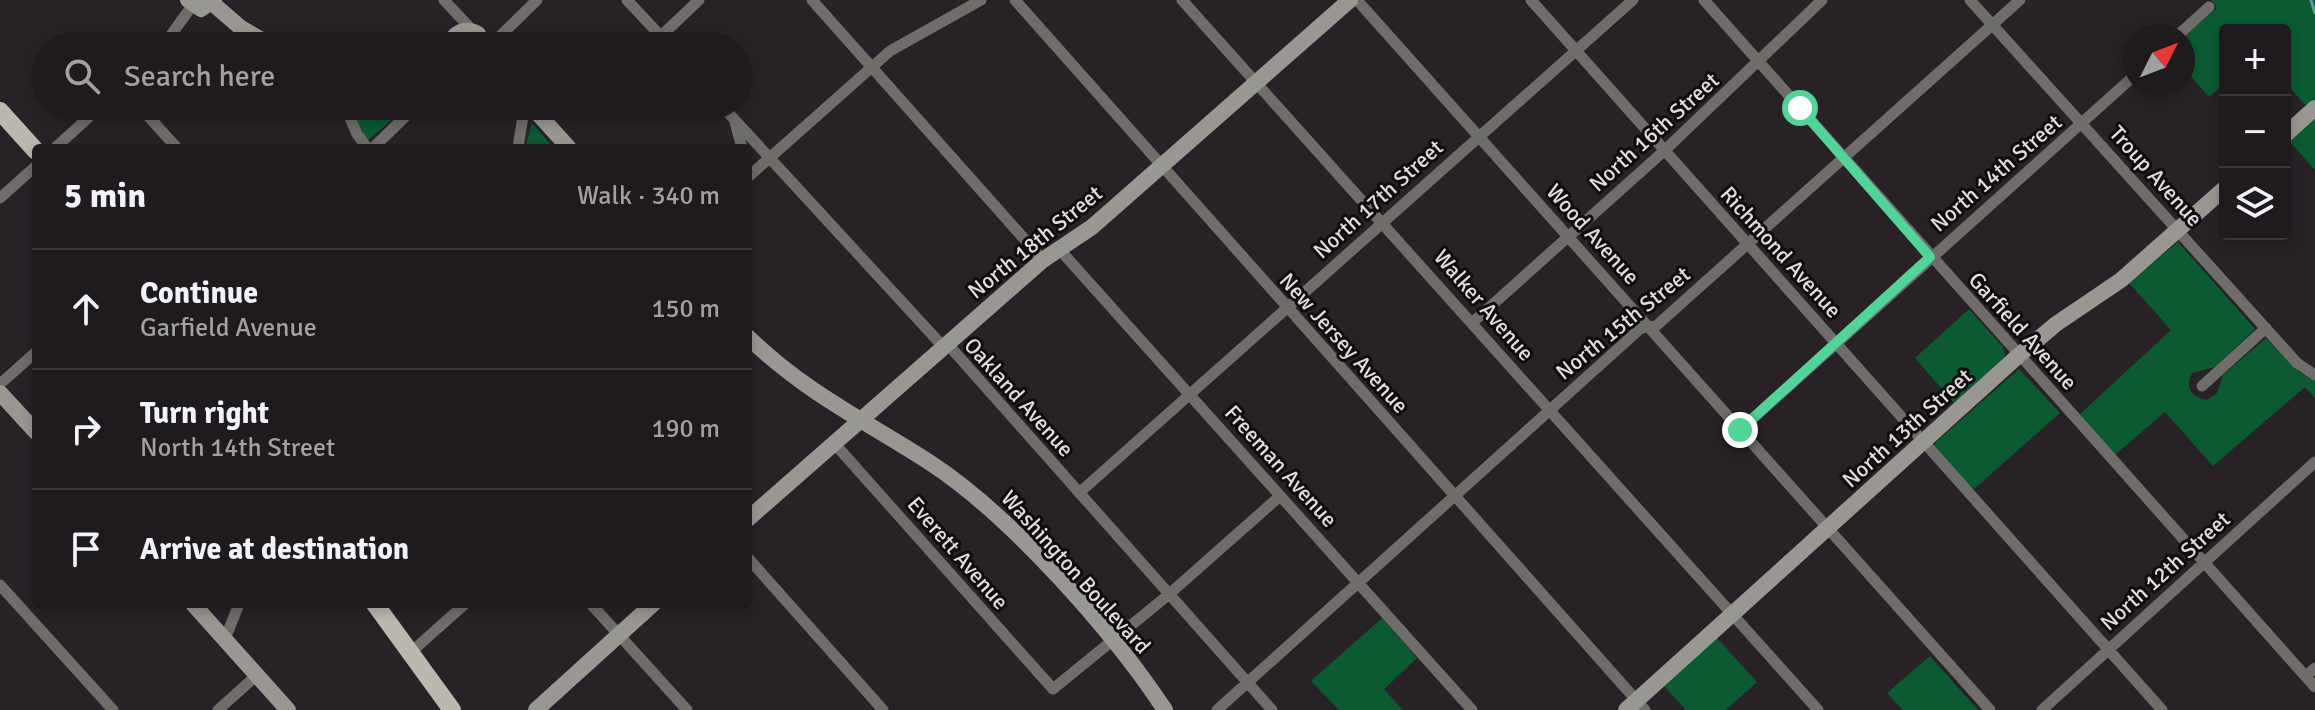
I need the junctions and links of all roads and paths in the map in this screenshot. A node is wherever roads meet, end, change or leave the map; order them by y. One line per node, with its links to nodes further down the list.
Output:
1 (444, 0): 20 (street)
2 (537, 0): 27 (street)
3 (627, 0): 28 (street)
4 (699, 0): 29 (street)
5 (812, 0): 32 (street)
6 (981, 0): 32 (street)
7 (1015, 0): 59 (street, New Jersey Avenue)
8 (1182, 0): 33 (street, Walker Avenue)
9 (1350, 0): 33 (street, North 18th Street)
10 (1357, 0): 47 (street, Wood Avenue)
11 (1531, 0): 30 (street, Richmond Avenue)
12 (1633, 0): 30 (street, North 17th Street)
13 (1704, 0): 31 (street, Garfield Avenue)
14 (1822, 0): 31 (street, North 16th Street)
15 (1970, 0): 22 (street, Troup Avenue)
16 (2020, 0): 22 (street, North 15th Street)
17 (213, 2): 18 (street); 24 (street)
18 (190, 3): 23 (street)
19 (2209, 7): 21 (street)
20 (454, 12): 25 (street); 26 (street)
21 (2190, 24)
22 (1992, 25): 45 (street, Troup Avenue); 58 (street, North 15th Street)
23 (172, 32)
24 (248, 32)
25 (450, 32)
26 (474, 32)
27 (503, 32)
28 (657, 32)
29 (665, 32)
30 (1576, 52): 47 (street, North 17th Street); 56 (street, Richmond Avenue)
31 (1759, 59): 56 (street, North 16th Street); 58 (street, Garfield Avenue)
32 (871, 66): 57 (street); 70 (street)
33 (1256, 82): 59 (street, North 18th Street); 64 (street, Walker Avenue)
34 (2123, 86): 45 (street, North 14th Street)
35 (2315, 108): 46 (street)
36 (0, 111): 55 (main road)
37 (86, 120): 48 (street)
38 (152, 120): 49 (street)
39 (351, 120): 50 (street)
40 (402, 120): 51 (street)
41 (522, 120): 52 (street)
42 (544, 120): 53 (street)
43 (732, 120): 54 (street, Oakland Avenue)
44 (735, 120): 57 (street, Oakland Avenue)
45 (2082, 124): 65 (street, Troup Avenue); 69 (street, North 14th Street)
46 (2291, 130)
47 (1479, 137): 64 (street, North 17th Street); 66 (street, Wood Avenue)
48 (59, 144)
49 (173, 144)
50 (364, 144)
51 (377, 144)
52 (519, 144)
53 (565, 144)
54 (741, 144)
55 (32, 147)
56 (1664, 151): 66 (street, North 16th Street); 67 (street, Richmond Avenue)
57 (771, 157): 61 (street); 77 (street, Oakland Avenue)
58 (1843, 158): 67 (street, North 15th Street); 69 (street, Garfield Avenue)
59 (1160, 167): 68 (street, North 18th Street); 71 (street, New Jersey Avenue)
60 (32, 170): 63 (street)
61 (752, 174)
62 (2219, 193): 65 (street, North 13th Street)
63 (0, 198)
64 (1383, 222): 71 (street, North 17th Street); 72 (street, Walker Avenue)
65 (2178, 230): 74 (street, Troup Avenue); 79 (street, North 13th Street)
66 (1568, 237): 72 (street, North 16th Street); 73 (street, Wood Avenue)
67 (1747, 245): 73 (street, North 15th Street); 76 (street, Richmond Avenue)
68 (1060, 250): 70 (street, North 18th Street); 84 (street, Freeman Avenue)
69 (1930, 257): 76 (street, North 14th Street); 79 (street, Garfield Avenue)
70 (1043, 260): 77 (street, North 18th Street)
71 (1286, 309): 84 (street, North 17th Street); 94 (street, New Jersey Avenue)
72 (1473, 322): 85 (street, Walker Avenue)
73 (1650, 327): 85 (street, North 15th Street); 88 (street, Wood Avenue)
74 (2266, 328): 80 (street, Troup Avenue); 82 (street)
75 (752, 340): 86 (street, Washington Boulevard)
76 (1836, 344): 88 (street, North 14th Street); 89 (street, Richmond Avenue)
77 (944, 345): 86 (street, North 18th Street); 92 (street, Oakland Avenue)
78 (32, 356): 81 (street)
79 (2018, 356): 89 (street, North 13th Street); 97 (street, Garfield Avenue)
80 (2315, 375)
81 (0, 384)
82 (2202, 386)
83 (0, 393): 87 (street)
84 (1190, 394): 92 (street, North 17th Street); 93 (street, Freeman Avenue)
85 (1550, 411): 94 (street, North 15th Street); 108 (street, Walker Avenue)
86 (859, 420): 90 (street, North 18th Street); 111 (street, Washington Boulevard)
87 (32, 428)
88 (1740, 430): 96 (street, Wood Avenue)
89 (1923, 442): 96 (street, North 13th Street); 112 (street, Richmond Avenue)
90 (834, 443): 95 (street, North 18th Street); 111 (street, Everett Avenue)
91 (2315, 462): 97 (street, North 12th Street)
92 (1079, 493): 101 (street, Oakland Avenue)
93 (1280, 496): 99 (street, Freeman Avenue); 101 (street)
94 (1455, 497): 99 (street, North 15th Street); 118 (street, New Jersey Avenue)
95 (752, 515)
96 (1827, 530): 108 (street, North 13th Street); 131 (street, Wood Avenue)
97 (2204, 562): 112 (street, North 12th Street); 114 (street, Garfield Avenue)
98 (752, 563): 125 (street)
99 (1358, 582): 116 (street, North 15th Street); 129 (street, Freeman Avenue)
100 (0, 585): 119 (street)
101 (1167, 596): 111 (street); 116 (street, Oakland Avenue)
102 (197, 608): 110 (street)
103 (237, 608): 110 (street)
104 (378, 608): 113 (main road)
105 (461, 608): 113 (street)
106 (595, 608): 109 (street)
107 (649, 608): 109 (street)
108 (1732, 616): 118 (street, North 13th Street); 130 (street, Walker Avenue)
109 (619, 635): 123 (street); 124 (street)
110 (225, 639): 115 (street)
111 (1113, 642): 126 (street, Washington Boulevard)
112 (2108, 650): 132 (street, North 12th Street); 133 (street, Richmond Avenue)
113 (410, 653): 122 (main road)
114 (2310, 672): 117 (street, Garfield Avenue)
115 (257, 675): 120 (street); 121 (street)
116 (1247, 683): 127 (street, North 15th Street); 128 (street, Oakland Avenue)
117 (2315, 687)
118 (1636, 707)
119 (113, 710)
120 (218, 710)
121 (288, 710)
122 (452, 710)
123 (536, 710)
124 (687, 710)
125 (883, 710)
126 (1165, 710)
127 (1217, 710)
128 (1272, 710)
129 (1472, 710)
130 (1818, 710)
131 (1990, 710)
132 (2042, 710)
133 (2162, 710)

